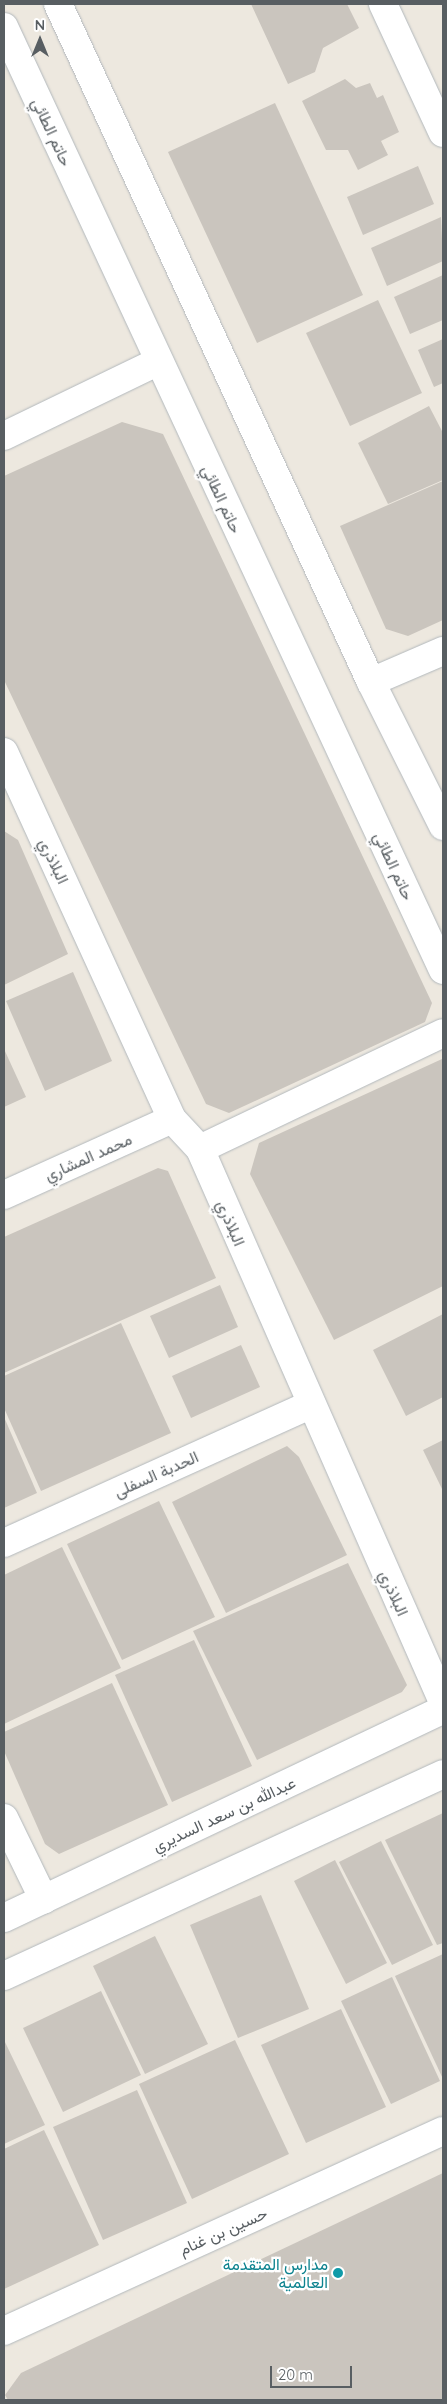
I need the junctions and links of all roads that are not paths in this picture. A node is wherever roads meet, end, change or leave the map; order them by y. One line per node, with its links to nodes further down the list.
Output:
1 (58, 4): 9 (street)
2 (383, 4): 5 (street)
3 (4, 27): 4 (street, حاتم الطائي)
4 (10, 57): 6 (street, حاتم الطائي)
5 (443, 134)
6 (157, 362): 7 (street); 13 (street, حاتم الطائي)
7 (4, 436)
8 (443, 652): 9 (street)
9 (371, 682): 12 (street)
10 (4, 752): 11 (street, البلاذري)
11 (13, 799): 15 (street, البلاذري)
12 (443, 826)
13 (443, 970)
14 (443, 1033): 16 (street)
15 (172, 1119): 16 (street, البلاذري); 17 (street, محمد المشاري)
16 (200, 1149): 18 (street, البلاذري)
17 (4, 1195)
18 (309, 1405): 19 (street, الحدبة السفلى); 20 (street, البلاذري)
19 (4, 1542)
20 (443, 1702)
21 (443, 1710): 24 (street, عبدالله بن سعد السديري)
22 (443, 1774): 26 (street)
23 (4, 1818): 24 (street)
24 (44, 1900): 25 (street, عبدالله بن سعد السديري)
25 (4, 1918)
26 (4, 1976)
27 (443, 2131): 28 (street, حسين بن غنام)
28 (4, 2330)

